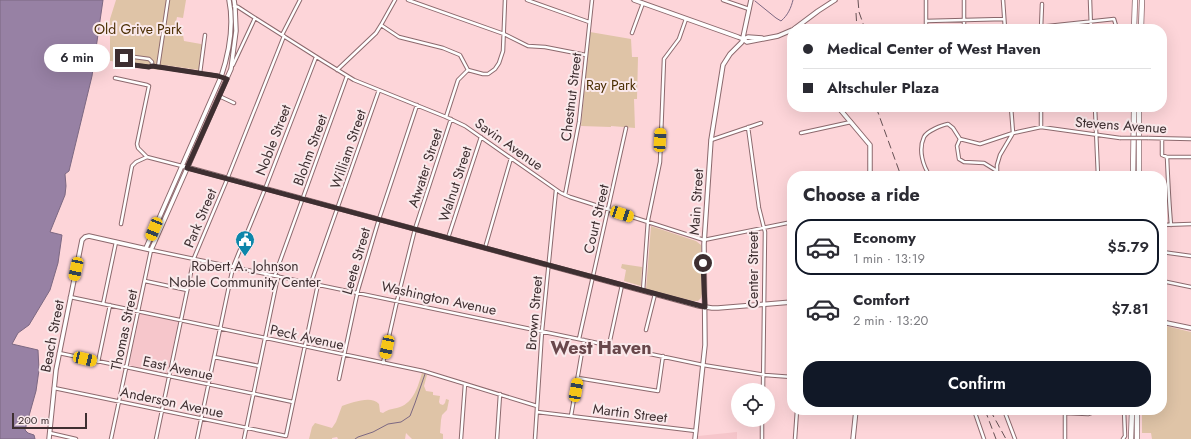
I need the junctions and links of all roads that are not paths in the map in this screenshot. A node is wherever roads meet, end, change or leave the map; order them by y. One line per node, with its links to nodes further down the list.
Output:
1 (168, 0): 50 (street)
2 (228, 0): 22 (main road)
3 (234, 0): 23 (main road)
4 (300, 0): 45 (street, Park Street)
5 (395, 0): 40 (street)
6 (408, 0): 44 (street)
7 (505, 0): 44 (street)
8 (527, 0): 30 (street)
9 (592, 0): 30 (street, Chestnut Street)
10 (635, 0): 20 (main road)
11 (723, 0): 24 (street)
12 (751, 0): 24 (main road, Main Street)
13 (833, 0): 32 (main road)
14 (926, 0): 29 (street)
15 (964, 0): 28 (street)
16 (1003, 0): 27 (street)
17 (1090, 0): 31 (street)
18 (1135, 0): 38 (highway)
19 (1142, 0): 39 (highway)
20 (642, 3): 26 (main road); 42 (street)
21 (1042, 4): 35 (street)
22 (230, 6): 23 (street, Savin Avenue); 56 (main road)
23 (235, 7): 25 (street, Savin Avenue); 51 (main road)
24 (750, 9): 46 (main road, Main Street)
25 (255, 18): 45 (street, Savin Avenue); 51 (street)
26 (686, 18): 46 (main road); 104 (street)
27 (1004, 19): 28 (street); 34 (street)
28 (964, 20): 29 (street); 33 (street)
29 (926, 21)
30 (590, 22): 47 (street, Chestnut Street)
31 (1090, 22): 36 (street); 37 (street)
32 (801, 24)
33 (964, 24)
34 (1004, 24)
35 (1041, 24)
36 (1074, 24)
37 (1116, 24)
38 (1134, 24)
39 (1141, 24)
40 (381, 25): 52 (street); 53 (street)
41 (787, 32): 46 (main road)
42 (632, 33)
43 (205, 34): 54 (street)
44 (504, 34): 47 (street); 53 (street)
45 (283, 36): 48 (street, Savin Avenue); 96 (street, Park Street)
46 (743, 39): 83 (main road, Main Street)
47 (586, 55): 99 (street, Chestnut Street)
48 (316, 56): 52 (street, Savin Avenue); 97 (street, Noble Street)
49 (152, 66): 49 (street); 50 (street)
50 (158, 67): 54 (street)
51 (231, 69): 58 (main road)
52 (337, 70): 55 (street, Savin Avenue)
53 (468, 70): 69 (street)
54 (200, 73): 56 (street)
55 (347, 76): 59 (street, Savin Avenue); 100 (street, Blohm Street)
56 (221, 77): 58 (street); 88 (main road)
57 (114, 78): 84 (street)
58 (227, 79): 60 (main road)
59 (379, 90): 62 (street, Savin Avenue); 101 (street, William Street)
60 (219, 96): 61 (street); 89 (main road)
61 (234, 103)
62 (417, 105): 69 (street, Savin Avenue); 103 (street, Leete Street)
63 (842, 112): 71 (main road)
64 (1011, 112): 77 (street)
65 (1041, 112): 74 (street)
66 (1095, 112): 78 (street)
67 (1134, 112): 94 (highway)
68 (1139, 112): 95 (highway)
69 (446, 117): 70 (street, Savin Avenue)
70 (451, 119): 79 (street, Savin Avenue); 111 (street, Atwater Street)
71 (851, 122): 76 (street); 90 (main road)
72 (761, 123): 73 (street)
73 (748, 127): 83 (street); 110 (street, Center Street)
74 (1041, 127): 77 (street, Stevens Avenue); 78 (street, Stevens Avenue)
75 (626, 128): 102 (street, Court Street)
76 (801, 133)
77 (1013, 133): 80 (street, Stevens Avenue); 92 (street)
78 (1096, 135): 81 (street, Stevens Avenue, bridge); 93 (street)
79 (481, 137): 86 (street, Savin Avenue); 113 (street, Walnut Street)
80 (960, 139): 91 (street); 92 (street)
81 (1162, 139): 82 (street, Stevens Avenue); 87 (street)
82 (1191, 139)
83 (711, 140): 114 (main road, Main Street)
84 (147, 157): 88 (street); 106 (street)
85 (1191, 157): 87 (street)
86 (512, 158): 98 (street, Savin Avenue); 117 (street)
87 (1167, 158): 109 (street)
88 (182, 166): 89 (main road); 116 (main road)
89 (187, 168): 96 (main road); 118 (main road)
90 (870, 171)
91 (927, 171)
92 (997, 171)
93 (1098, 171)
94 (1133, 171)
95 (1140, 171)
96 (227, 179): 97 (main road); 121 (street, Park Street)
97 (265, 189): 100 (main road); 123 (street, Noble Street)
98 (556, 190): 99 (street, Savin Avenue); 122 (street, Brown Street)
99 (565, 195): 102 (street, Savin Avenue)
100 (302, 199): 101 (main road); 124 (street, Blohm Street)
101 (338, 208): 103 (main road); 128 (street, William Street)
102 (607, 209): 104 (street, Savin Avenue); 125 (street, Court Street)
103 (378, 219): 111 (main road); 134 (street, Leete Street)
104 (648, 223): 114 (street, Savin Avenue); 133 (street)
105 (787, 223): 110 (street, Savin Avenue)
106 (121, 224)
107 (1191, 224): 109 (street)
108 (1167, 225): 109 (street)
109 (1171, 225)
110 (764, 228): 114 (street, Savin Avenue); 140 (street, Center Street)
111 (415, 229): 113 (main road); 137 (street, Atwater Street)
112 (83, 238): 115 (main road, Washington Avenue); 136 (main road, Beach Street)
113 (448, 238): 117 (main road)
114 (704, 240): 142 (main road, Main Street)
115 (116, 242): 116 (main road, Washington Avenue); 139 (street)
116 (146, 248): 118 (main road, Washington Avenue)
117 (485, 248): 122 (main road)
118 (151, 250): 121 (street, Washington Avenue); 126 (street, Thomas Street)
119 (1167, 253): 120 (street)
120 (1191, 256)
121 (194, 258): 123 (street, Washington Avenue); 132 (street, Park Street)
122 (549, 265): 125 (main road); 149 (street, Brown Street)
123 (233, 266): 124 (street, Washington Avenue); 146 (street, Noble Street)
124 (276, 276): 128 (street, Washington Avenue); 150 (street, Blohm Street)
125 (593, 277): 130 (main road); 151 (street, Court Street)
126 (145, 282): 132 (street); 143 (street, Thomas Street)
127 (1167, 282): 131 (street)
128 (311, 283): 129 (street, Washington Avenue)
129 (318, 284): 134 (street, Washington Avenue); 154 (street)
130 (622, 285): 133 (main road); 153 (street)
131 (1191, 286)
132 (187, 290): 144 (street, Park Street)
133 (643, 291): 135 (main road)
134 (357, 292): 137 (street, Washington Avenue); 156 (street, Leete Street)
135 (655, 294): 142 (main road); 148 (street)
136 (70, 297): 139 (street, Peck Avenue); 155 (main road, Beach Street)
137 (397, 301): 149 (street, Washington Avenue); 160 (street, Atwater Street)
138 (787, 302): 140 (main road)
139 (103, 304): 141 (street, Peck Avenue)
140 (764, 304): 142 (main road); 164 (street, Center Street)
141 (110, 305): 143 (street, Peck Avenue); 159 (street)
142 (705, 307): 161 (main road, Main Street)
143 (138, 311): 144 (street, Peck Avenue); 163 (street, Thomas Street)
144 (181, 321): 146 (street, Peck Avenue); 165 (street, Park Street)
145 (1167, 323): 147 (main road)
146 (220, 328): 150 (street, Peck Avenue); 157 (street, Noble Street)
147 (1191, 328)
148 (646, 330)
149 (542, 331): 151 (street, Washington Avenue); 177 (street, Brown Street)
150 (265, 338): 154 (street, Peck Avenue); 162 (street, Blohm Street)
151 (579, 339): 152 (street, Washington Avenue)
152 (584, 340): 153 (street, Washington Avenue); 167 (street)
153 (609, 345): 158 (street, Washington Avenue)
154 (305, 346): 156 (street, Peck Avenue); 176 (street)
155 (59, 353): 159 (street, East Avenue); 172 (main road, Beach Street)
156 (344, 354): 160 (street, Peck Avenue); 168 (street, Leete Street)
157 (214, 356): 162 (street); 171 (street, Noble Street)
158 (663, 356): 161 (street, Washington Avenue); 167 (street)
159 (98, 362): 163 (street, East Avenue)
160 (384, 362): 169 (street, Peck Avenue)
161 (703, 365): 164 (street, Washington Avenue); 192 (main road, Main Street)
162 (259, 366): 173 (street, Blohm Street)
163 (126, 367): 165 (street, East Avenue); 175 (street, Thomas Street)
164 (763, 375): 166 (street, Washington Avenue); 170 (street, Center Street)
165 (169, 376): 171 (street, East Avenue); 178 (street, Park Street)
166 (787, 377)
167 (578, 378): 188 (street)
168 (339, 379)
169 (465, 383): 174 (street, Peck Avenue); 200 (street)
170 (763, 383)
171 (208, 385): 173 (street, East Avenue); 189 (street, Noble Street)
172 (54, 388): 175 (street, Anderson Avenue); 193 (main road, Beach Street)
173 (254, 394): 176 (street, East Avenue); 191 (street, Blohm Street)
174 (500, 394): 177 (street, Peck Avenue); 201 (street)
175 (119, 401): 178 (street, Anderson Avenue); 196 (street, Thomas Street)
176 (293, 402): 191 (street, Anderson Avenue)
177 (537, 406): 179 (street, Brown Street)
178 (162, 410): 189 (street, Anderson Avenue); 197 (street, Park Street)
179 (537, 412): 188 (street, Martin Street); 202 (street, Brown Street)
180 (797, 415): 205 (street)
181 (855, 415): 206 (main road)
182 (976, 415): 207 (street)
183 (1006, 415): 208 (street)
184 (1065, 415): 209 (street)
185 (1124, 415): 210 (street)
186 (1132, 415): 211 (highway)
187 (1137, 415): 212 (highway)
188 (571, 416): 192 (street, Martin Street)
189 (201, 418): 191 (street, Anderson Avenue); 198 (street, Noble Street)
190 (762, 427): 204 (street)
191 (246, 428): 199 (street, Blohm Street)
192 (696, 431): 203 (main road, Main Street)
193 (50, 433): 194 (main road, Beach Street); 195 (street)
194 (49, 439)
195 (76, 439)
196 (111, 439)
197 (156, 439)
198 (197, 439)
199 (244, 439)
200 (460, 439)
201 (496, 439)
202 (535, 439)
203 (696, 439)
204 (762, 439)
205 (796, 439)
206 (853, 439)
207 (984, 439)
208 (1016, 439)
209 (1065, 439)
210 (1123, 439)
211 (1131, 439)
212 (1137, 439)

